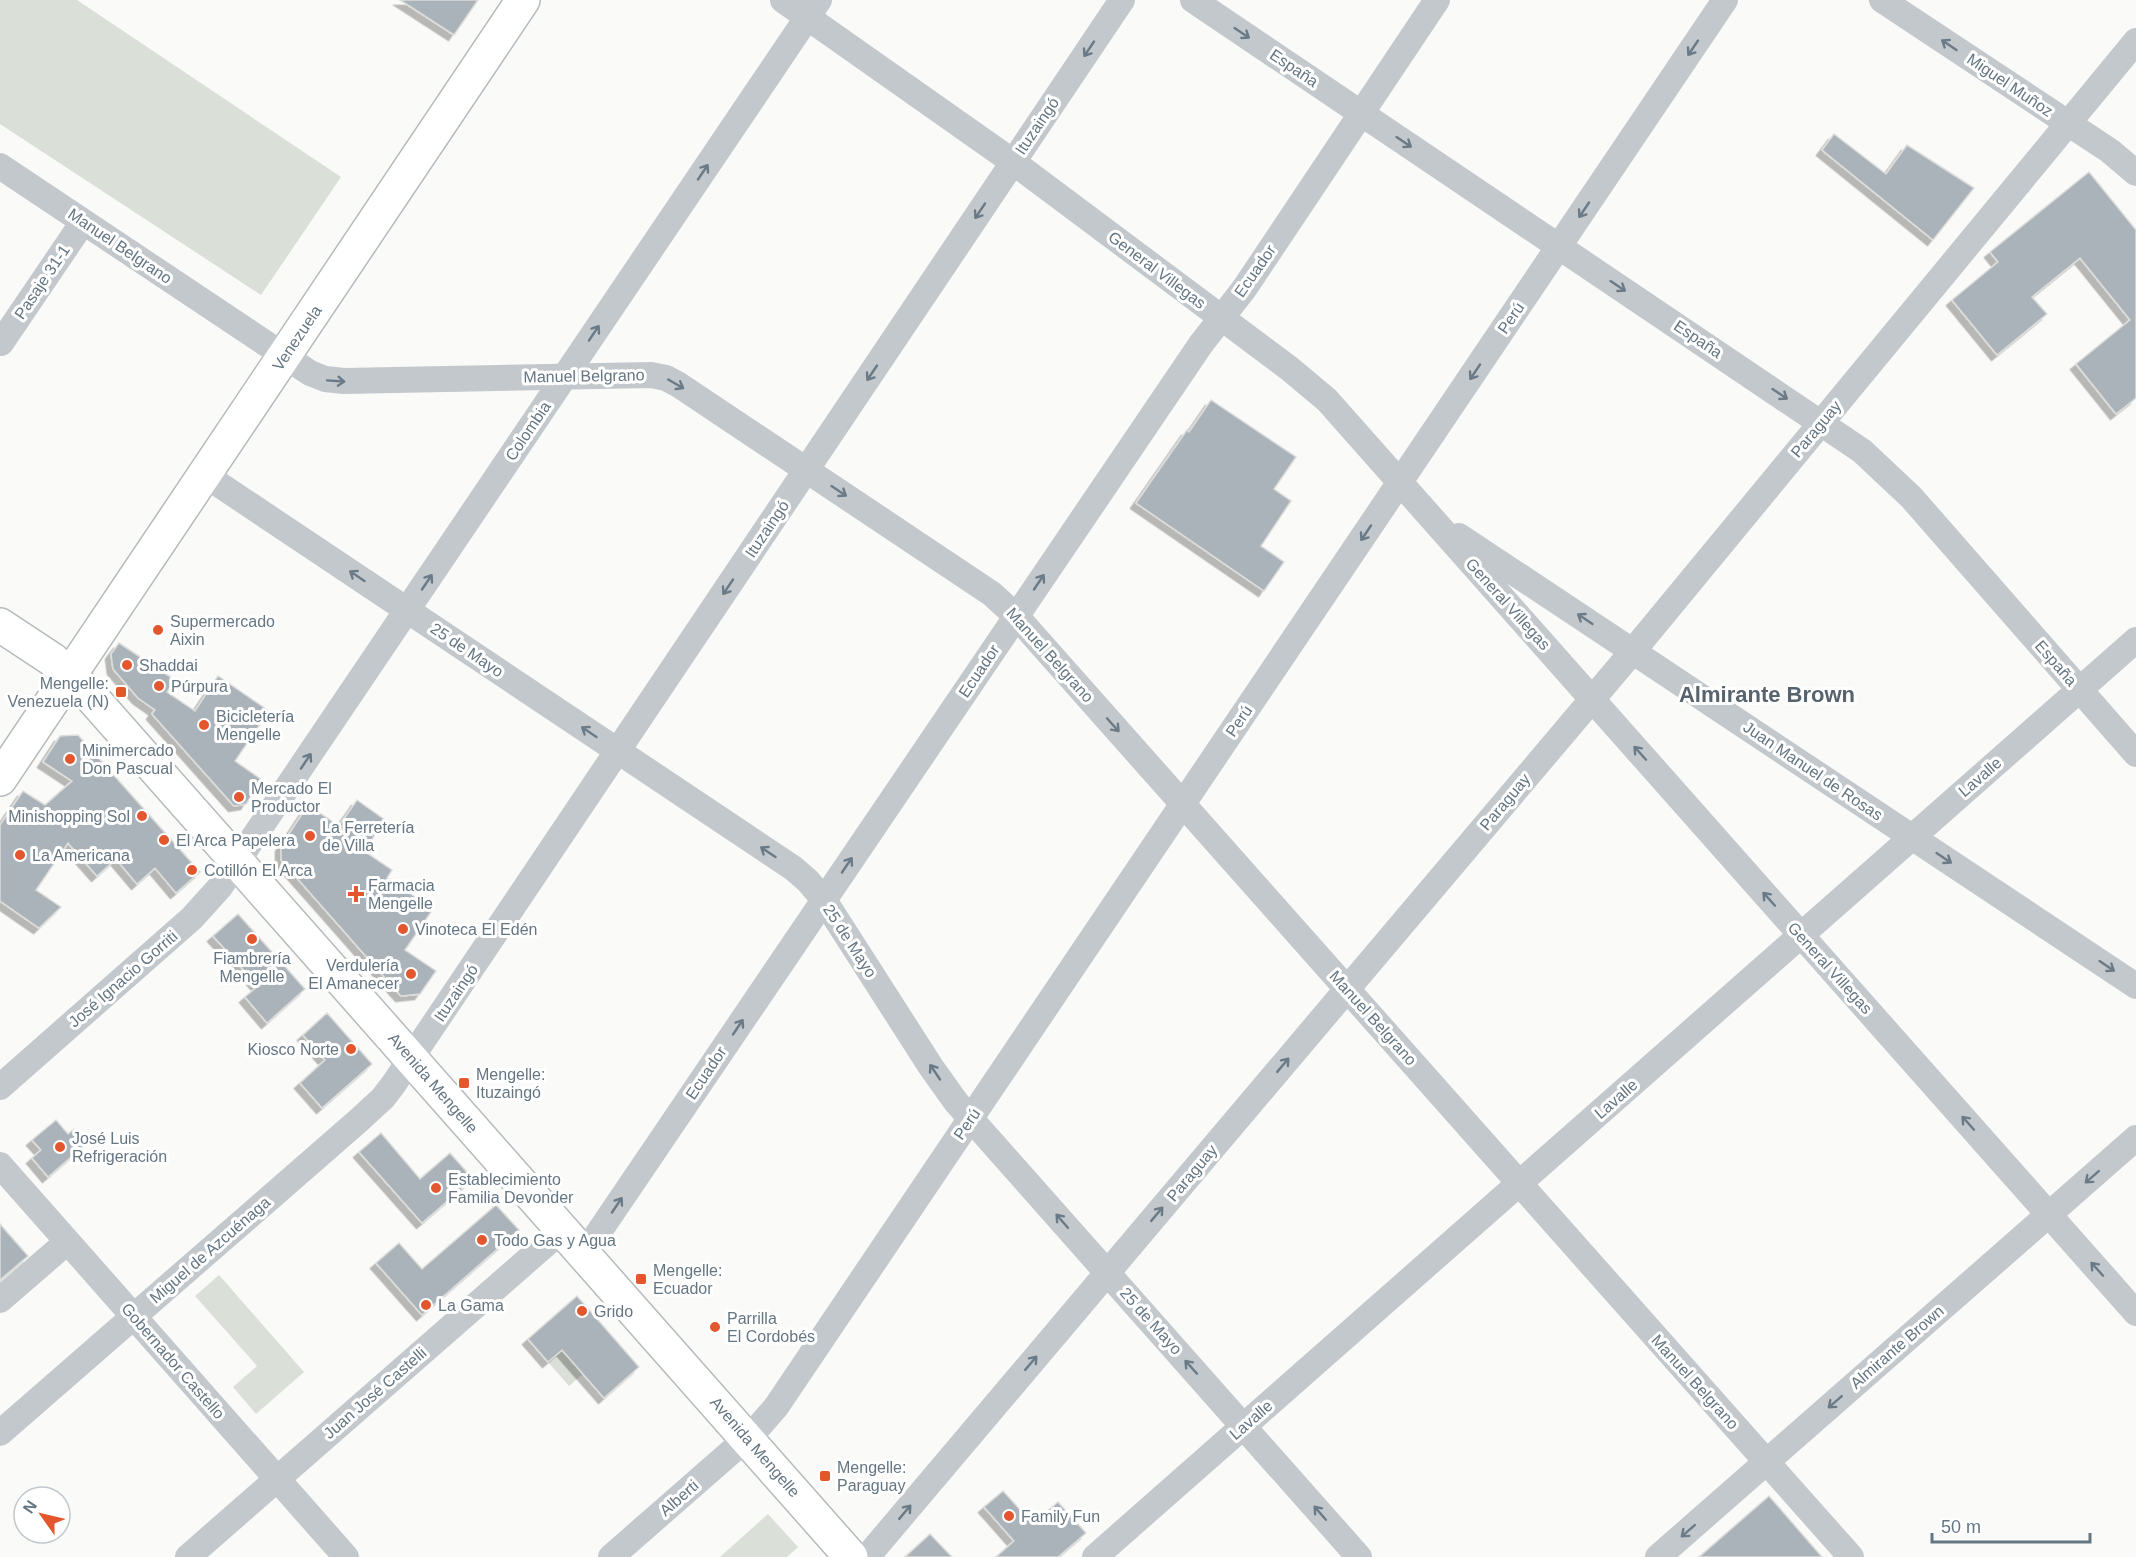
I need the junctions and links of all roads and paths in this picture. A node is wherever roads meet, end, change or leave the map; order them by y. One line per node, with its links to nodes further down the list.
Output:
1 (523, 0): 19 (main road, Venezuela)
2 (783, 0): 8 (street, General Villegas)
3 (1122, 0): 12 (street, Ituzaingó, one-way to 12)
4 (1193, 0): 10 (street, España, one-way to 10)
5 (1437, 0): 10 (street, Ecuador)
6 (1725, 0): 16 (street, Perú, one-way to 16)
7 (1882, 0): 11 (street, Miguel Muñoz, one-way to 7)
8 (813, 8): 12 (street, General Villegas); 20 (street, Colombia, one-way to 8)
9 (2136, 41): 11 (street, Paraguay)
10 (1361, 113): 16 (street, España, one-way to 16); 17 (street, Ecuador)
11 (2068, 124): 14 (street, Miguel Muñoz); 21 (street, Paraguay)
12 (1013, 162): 17 (street, General Villegas); 22 (street, Ituzaingó, one-way to 22)
13 (0, 166): 15 (street, Manuel Belgrano)
14 (2136, 173)
15 (83, 222): 18 (street, Pasaje 31-1); 19 (street, Manuel Belgrano)
16 (1559, 246): 21 (street, España, one-way to 21); 24 (street, Perú, one-way to 24)
17 (1221, 318): 24 (street, General Villegas); 27 (street, Ecuador, one-way to 17)
18 (1, 343)
19 (285, 356): 20 (street, Manuel Belgrano, one-way to 20); 23 (main road, Venezuela)
20 (565, 377): 22 (street, Manuel Belgrano, one-way to 22); 26 (street, Colombia, one-way to 20)
21 (1822, 423): 30 (street, Paraguay); 32 (street, España)
22 (807, 470): 27 (street, Manuel Belgrano, one-way to 27); 34 (street, Ituzaingó, one-way to 34)
23 (205, 475): 26 (street, 25 de Mayo, one-way to 23); 31 (main road, Venezuela)
24 (1400, 482): 25 (street, General Villegas); 37 (street, Perú, one-way to 37)
25 (1430, 516): 30 (street, Juan Manuel de Rosas, one-way to 25); 33 (street, General Villegas)
26 (408, 610): 34 (street, 25 de Mayo, one-way to 26); 39 (street, Colombia, one-way to 26)
27 (1016, 616): 37 (street, Manuel Belgrano, one-way to 37); 40 (street, Ecuador, one-way to 27)
28 (0, 625): 31 (main road, Avenida Mengelle)
29 (2136, 640): 32 (street, Lavalle)
30 (1633, 651): 33 (street, Paraguay); 38 (street, Juan Manuel de Rosas)
31 (71, 675): 36 (main road, Venezuela); 39 (main road, Avenida Mengelle)
32 (2080, 690): 35 (street, España); 38 (street, Lavalle)
33 (1592, 699): 41 (street, General Villegas, one-way to 33); 43 (street, Paraguay)
34 (618, 751): 40 (street, 25 de Mayo, one-way to 34); 44 (street, Ituzaingó)
35 (2136, 754)
36 (0, 779)
37 (1183, 804): 43 (street, Manuel Belgrano); 46 (street, Perú)
38 (1912, 837): 41 (street, Lavalle); 42 (street, Juan Manuel de Rosas, one-way to 42)
39 (238, 862): 44 (main road, Avenida Mengelle); 45 (street, José Ignacio Gorriti)
40 (824, 900): 46 (street, 25 de Mayo, one-way to 40); 53 (street, Ecuador, one-way to 40)
41 (1801, 935): 49 (street, Lavalle); 50 (street, General Villegas, one-way to 41)
42 (2136, 986)
43 (1347, 989): 49 (street, Manuel Belgrano); 54 (street, Paraguay, one-way to 43)
44 (412, 1059): 51 (main road, Avenida Mengelle); 57 (street, Miguel de Azcuénaga)
45 (0, 1087)
46 (971, 1118): 54 (street, 25 de Mayo, one-way to 46); 60 (street, Perú)
47 (2136, 1138): 50 (street, Almirante Brown, one-way to 50)
48 (0, 1165): 52 (street, Gobernador Castello)
49 (1519, 1184): 58 (street, Lavalle); 61 (street, Manuel Belgrano)
50 (2049, 1215): 56 (street, General Villegas, one-way to 50); 61 (street, Almirante Brown, one-way to 61)
51 (562, 1230): 53 (main road, Avenida Mengelle); 62 (street, Juan José Castelli)
52 (67, 1242): 55 (street); 57 (street, Gobernador Castello)
53 (584, 1254): 60 (main road, Avenida Mengelle)
54 (1108, 1273): 58 (street, 25 de Mayo, one-way to 54); 67 (street, Paraguay, one-way to 54)
55 (0, 1300)
56 (2136, 1313)
57 (134, 1317): 59 (street, Miguel de Azcuénaga); 62 (street, Gobernador Castello)
58 (1244, 1426): 68 (street, Lavalle); 69 (street, 25 de Mayo, one-way to 58)
59 (0, 1433)
60 (747, 1438): 65 (street, Alberti); 66 (main road, Avenida Mengelle)
61 (1767, 1462): 70 (street, Almirante Brown, one-way to 70); 71 (street, Manuel Belgrano)
62 (277, 1479): 63 (street, Juan José Castelli); 64 (street, Gobernador Castello)
63 (188, 1557)
64 (346, 1557)
65 (612, 1557)
66 (851, 1557)
67 (867, 1557)
68 (1095, 1557)
69 (1359, 1557)
70 (1658, 1557)
71 (1851, 1557)

